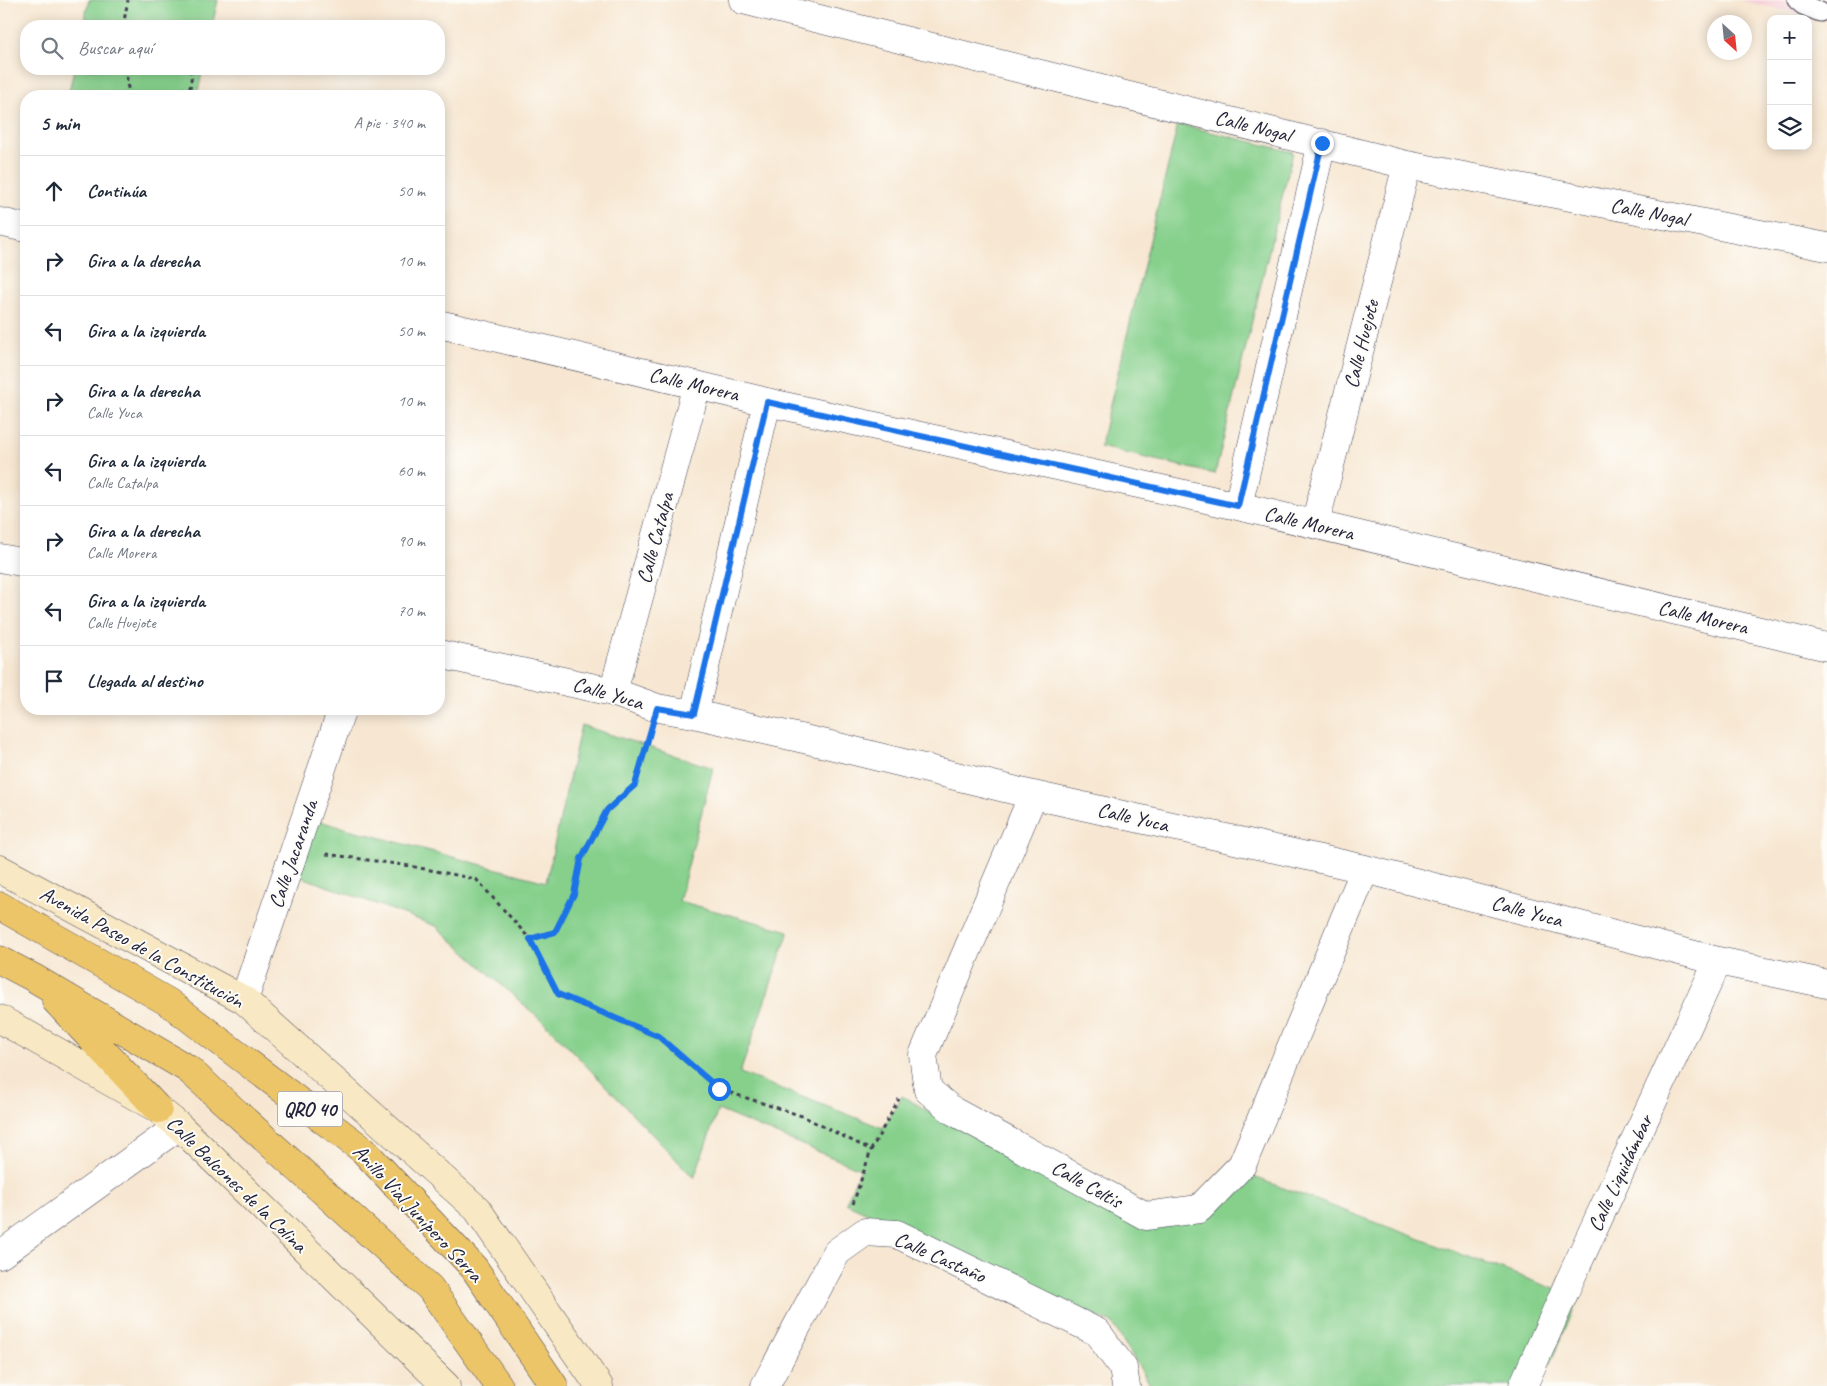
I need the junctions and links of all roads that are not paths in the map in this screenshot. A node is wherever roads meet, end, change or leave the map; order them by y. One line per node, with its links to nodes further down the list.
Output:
1 (743, 0): 4 (street, Calle Nogal)
2 (1797, 0): 3 (lane)
3 (1820, 12)
4 (1322, 143): 5 (street, Calle Nogal); 12 (street)
5 (1407, 165): 8 (street, Calle Nogal); 13 (street, Calle Huejote)
6 (0, 222): 7 (street)
7 (20, 227)
8 (1827, 247)
9 (445, 325): 10 (street, Calle Morera)
10 (697, 385): 11 (street, Calle Morera); 18 (street, Calle Catalpa)
11 (767, 402): 12 (street, Calle Morera); 19 (street)
12 (1238, 506): 13 (street, Calle Morera)
13 (1315, 524): 16 (street, Calle Morera)
14 (0, 558): 15 (street)
15 (20, 562)
16 (1827, 647)
17 (445, 655): 18 (street, Calle Yuca)
18 (613, 692): 19 (street, Calle Yuca)
19 (694, 714): 21 (street, Calle Yuca)
20 (340, 715): 30 (street, Calle Jacaranda)
21 (1033, 795): 23 (street, Calle Yuca); 23 (street, Calle Celtis)
22 (0, 869): 30 (street, Avenida Paseo de la Constitución)
23 (1365, 869): 26 (street, Calle Yuca)
24 (0, 906): 36 (highway, Anillo Vial Junípero Serra / QRO 40)
25 (0, 960): 27 (highway, Anillo Vial Junípero Serra / QRO 40)
26 (1718, 961): 29 (street, Calle Yuca); 40 (street, Calle Liquidámbar)
27 (34, 978): 28 (highway); 32 (highway); 35 (highway, Anillo Vial Junípero Serra / QRO 40)
28 (0, 979)
29 (1827, 984)
30 (244, 1000): 37 (street, Avenida Paseo de la Constitución)
31 (0, 1019): 32 (street, Calle Balcones de la Colina)
32 (169, 1117): 33 (street); 34 (street, Calle Balcones de la Colina)
33 (0, 1254)
34 (442, 1385)
35 (499, 1386)
36 (554, 1386)
37 (599, 1386)
38 (765, 1386): 39 (street, Calle Castaño)
39 (1126, 1386)
40 (1523, 1386)

